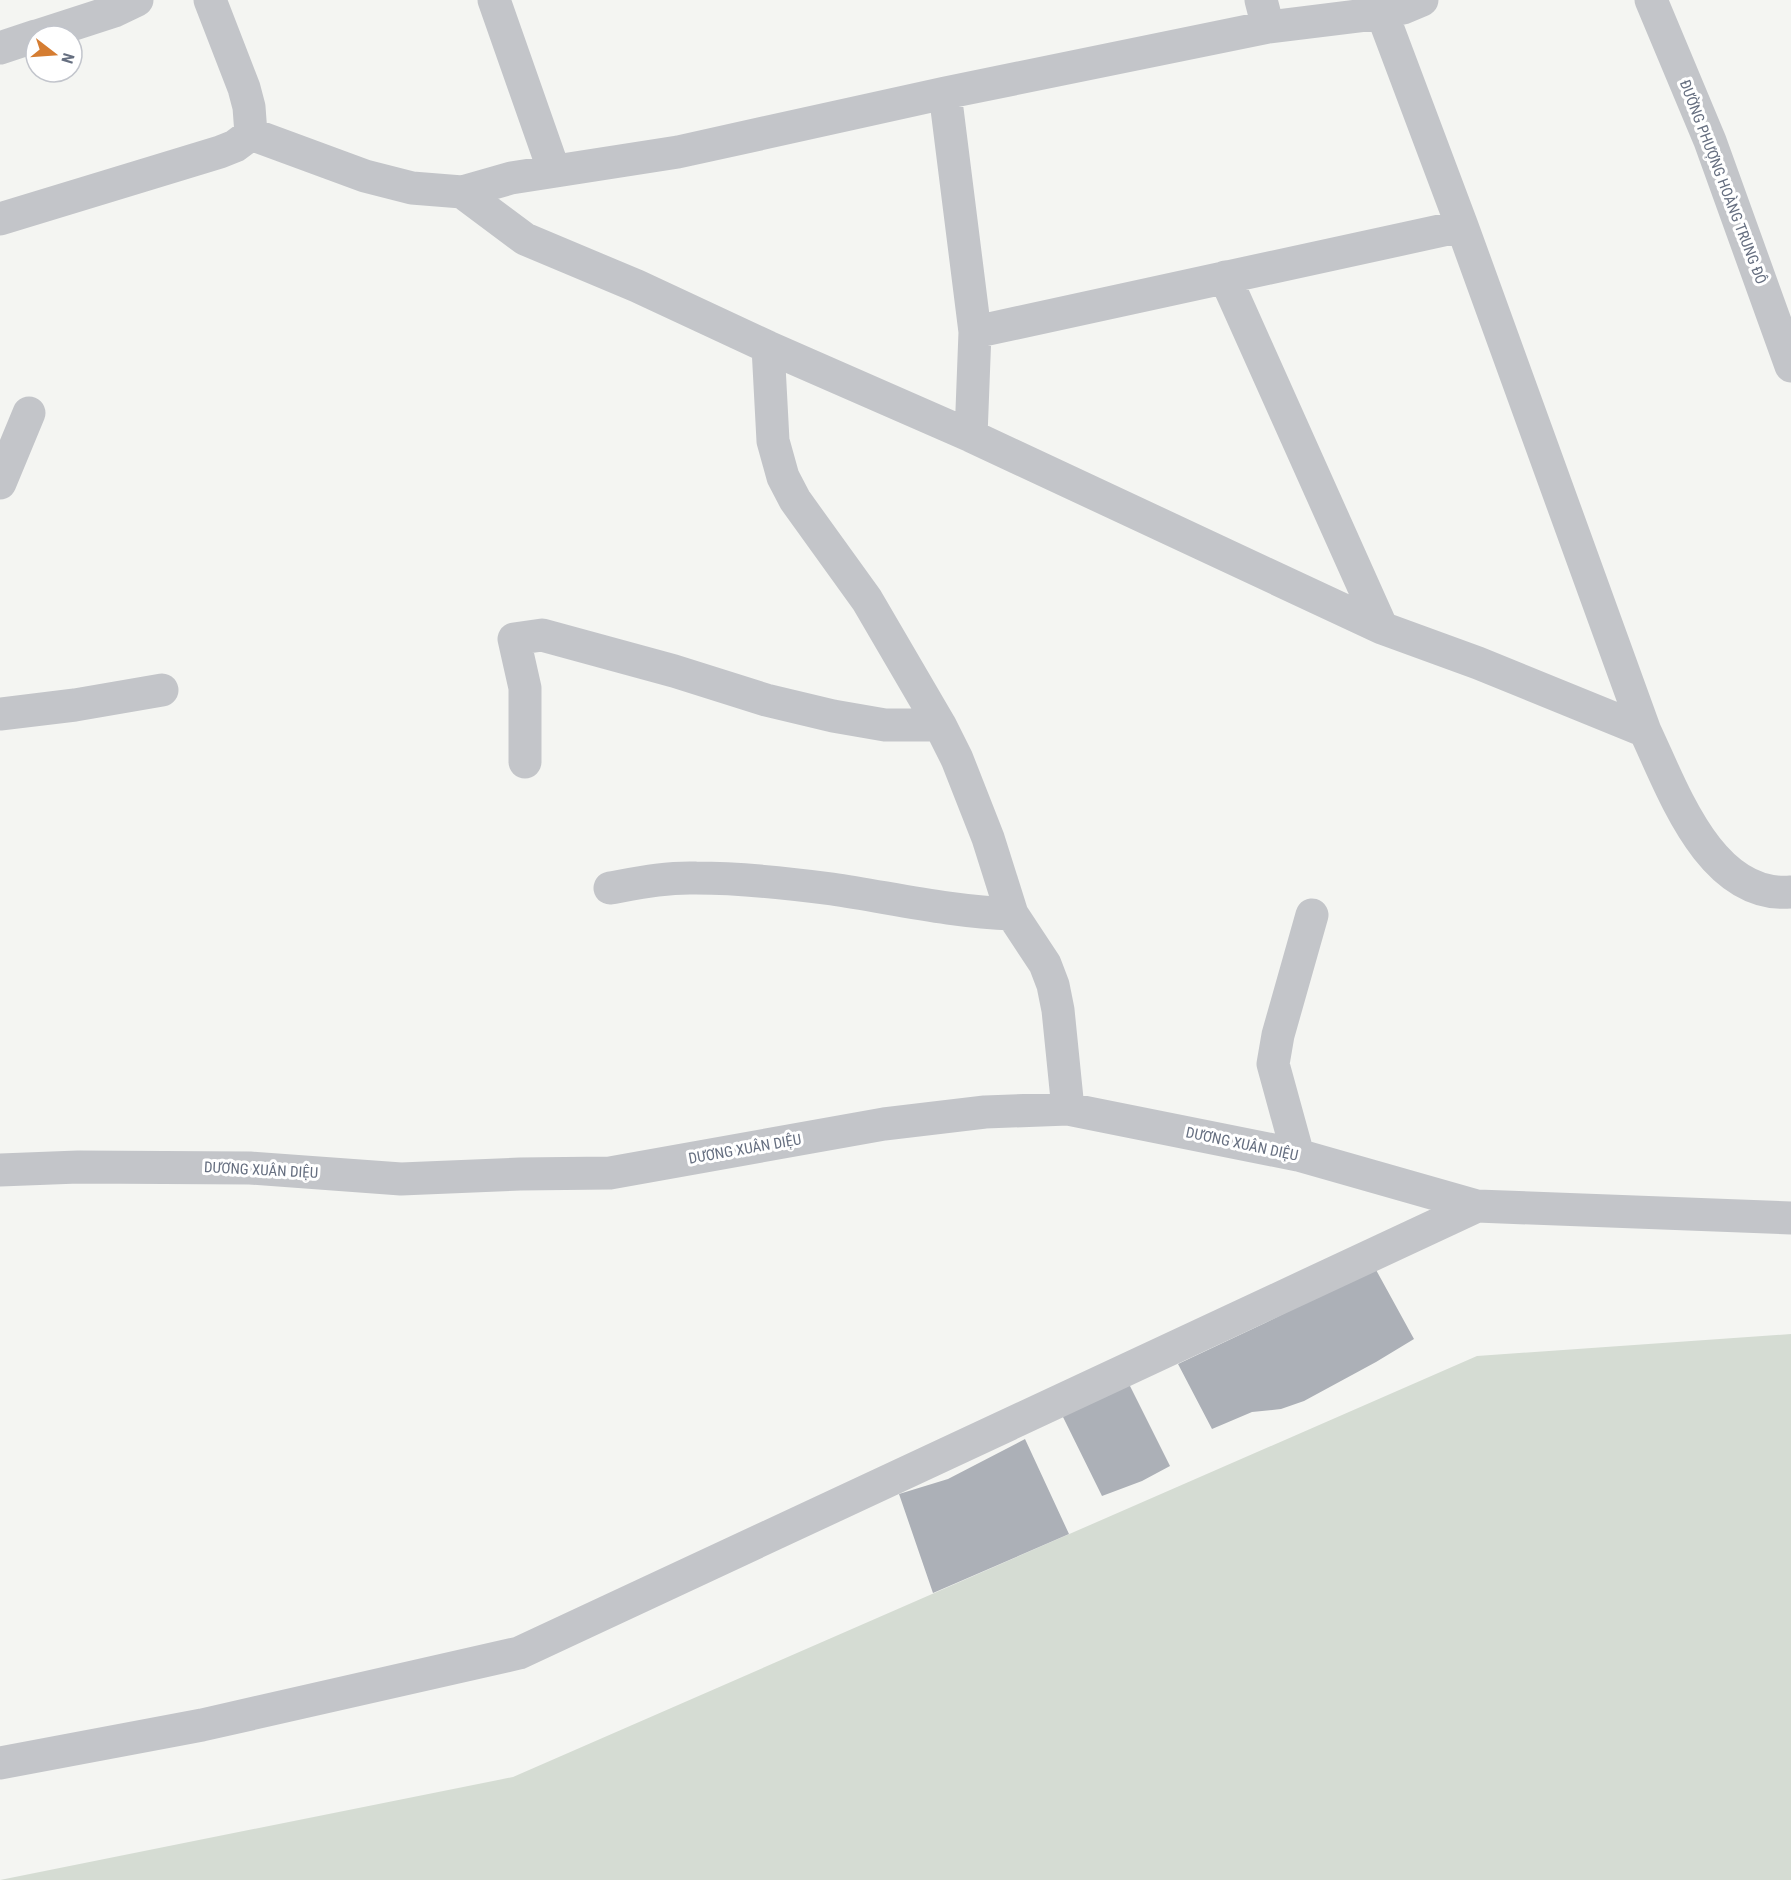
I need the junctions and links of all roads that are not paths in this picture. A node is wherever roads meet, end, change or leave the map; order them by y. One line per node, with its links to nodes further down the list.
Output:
1 (137, 0): 8 (street)
2 (210, 0): 12 (street)
3 (494, 0): 13 (street)
4 (1422, 0): 7 (street)
5 (1651, 0): 20 (street, ĐƯỜNG PHƯỢNG HOÀNG TRUNG ĐÔ)
6 (1264, 13): 7 (street); 11 (street)
7 (1382, 13): 16 (street)
8 (74, 24)
9 (24, 40): 10 (street)
10 (0, 48)
11 (945, 93): 13 (street); 18 (street)
12 (251, 134): 14 (street); 15 (street)
13 (554, 171): 14 (street)
14 (462, 192): 19 (street)
15 (0, 219)
16 (1462, 226): 17 (street); 28 (street)
17 (1225, 277): 18 (street); 24 (street)
18 (975, 332): 22 (street)
19 (768, 347): 22 (street); 27 (street)
20 (1791, 366)
21 (29, 412): 23 (street)
22 (970, 436): 24 (street)
23 (0, 483)
24 (1382, 628): 28 (street)
25 (162, 690): 26 (street)
26 (0, 714)
27 (940, 725): 29 (street); 32 (street)
28 (1645, 731): 31 (street)
29 (525, 762)
30 (610, 888): 32 (street)
31 (1791, 892)
32 (1012, 914): 34 (street)
33 (1312, 915): 35 (street)
34 (1068, 1109): 35 (street, DƯƠNG XUÂN DIỆU); 36 (street, DƯƠNG XUÂN DIỆU)
35 (1298, 1155): 37 (street, DƯƠNG XUÂN DIỆU)
36 (0, 1170)
37 (1478, 1206): 38 (street); 39 (street)
38 (1791, 1218)
39 (0, 1763)

